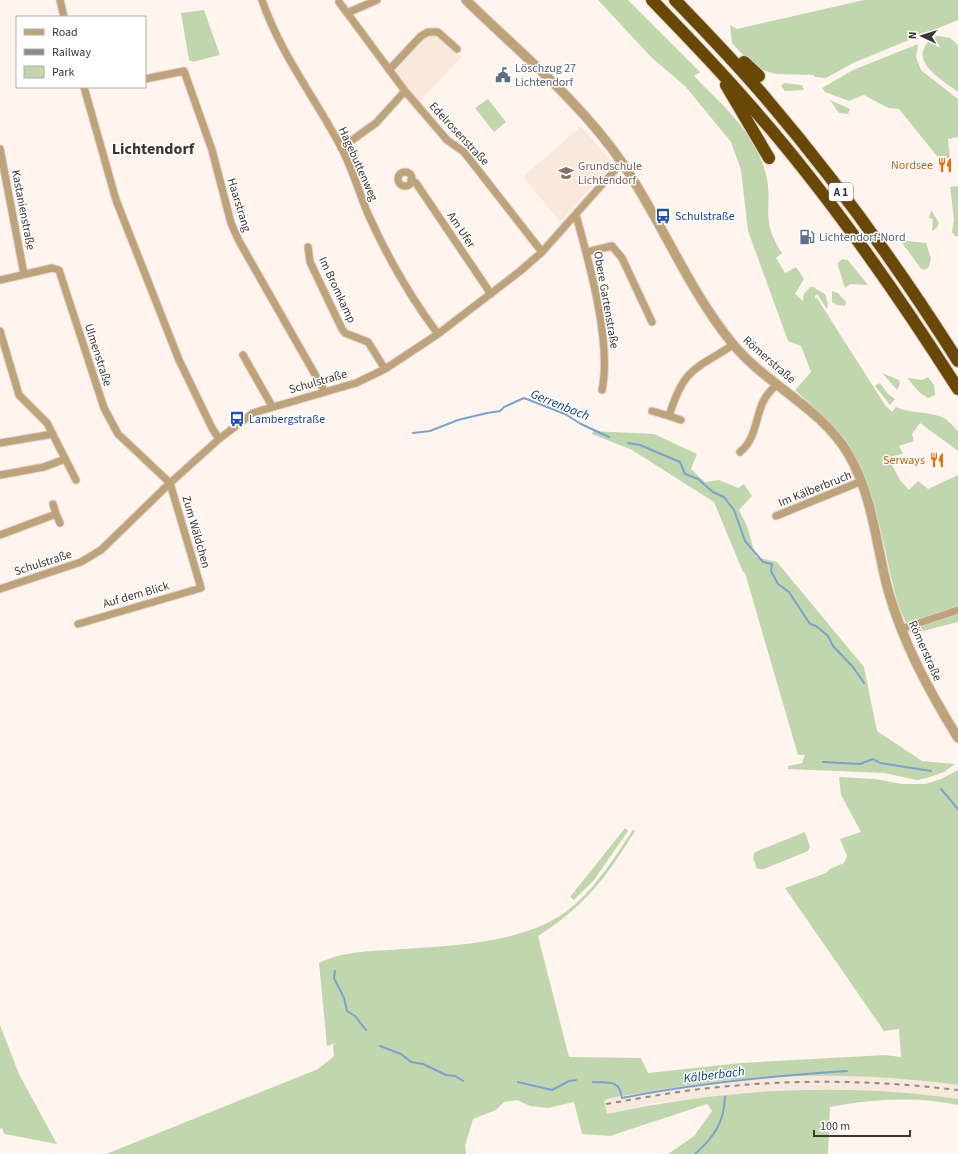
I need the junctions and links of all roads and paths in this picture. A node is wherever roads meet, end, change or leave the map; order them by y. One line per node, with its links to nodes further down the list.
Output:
1 (60, 0): 9 (street)
2 (262, 0): 18 (street, Hagebuttenweg)
3 (377, 0): 8 (street)
4 (466, 0): 21 (street, Römerstraße)
5 (652, 0): 13 (highway, A 1)
6 (675, 0): 10 (highway, A 1)
7 (339, 2): 8 (street, Edelrosenstraße)
8 (347, 12): 12 (street, Edelrosenstraße)
9 (64, 16)
10 (708, 35): 14 (highway); 35 (highway, A 1)
11 (457, 49): 12 (street)
12 (389, 70): 17 (street, Edelrosenstraße)
13 (719, 72): 20 (highway); 38 (highway, A 1)
14 (759, 76)
15 (146, 79): 40 (street, Haarstrang)
16 (86, 88): 46 (street)
17 (405, 91): 18 (street); 25 (street, Edelrosenstraße)
18 (341, 148): 32 (street, Hagebuttenweg)
19 (0, 149): 27 (street, Kastanienstraße)
20 (769, 158)
21 (622, 162): 23 (street, Schulstraße); 33 (street, Römerstraße)
22 (411, 180): 29 (street, Am Ufer)
23 (576, 215): 25 (street, Schulstraße); 26 (street, Obere Gartenstraße)
24 (308, 248): 36 (street, Im Bromkamp)
25 (542, 252): 29 (street, Schulstraße)
26 (587, 252): 30 (street); 39 (street, Obere Gartenstraße)
27 (24, 274): 28 (street, Ulmenstraße); 53 (street, Ulmenstraße)
28 (0, 280)
29 (491, 294): 32 (street, Schulstraße)
30 (652, 322)
31 (0, 331): 45 (street)
32 (438, 334): 36 (street, Schulstraße)
33 (733, 345): 37 (street, Römerstraße); 43 (street)
34 (242, 355): 41 (street)
35 (958, 361)
36 (385, 369): 40 (street, Schulstraße)
37 (777, 384): 48 (street); 52 (street, Römerstraße)
38 (958, 389)
39 (602, 390)
40 (325, 392): 41 (street, Schulstraße)
41 (272, 406): 46 (street, Schulstraße)
42 (652, 411): 43 (street)
43 (669, 416): 44 (street)
44 (681, 420)
45 (53, 434): 47 (street); 49 (street)
46 (219, 439): 53 (street, Schulstraße)
47 (0, 443)
48 (740, 452)
49 (65, 459): 50 (street); 51 (street)
50 (0, 475)
51 (76, 480)
52 (862, 481): 56 (street, Im Kälberbruch); 63 (street, Römerstraße)
53 (170, 483): 59 (street, Zum Wäldchen); 60 (street, Schulstraße)
54 (53, 504): 55 (street)
55 (56, 514): 57 (street); 58 (street)
56 (776, 516)
57 (60, 523)
58 (0, 535)
59 (201, 588): 62 (street, Auf dem Blick)
60 (0, 589)
61 (958, 610): 63 (street)
62 (78, 624)
63 (901, 629): 64 (street, Römerstraße)
64 (958, 738)

